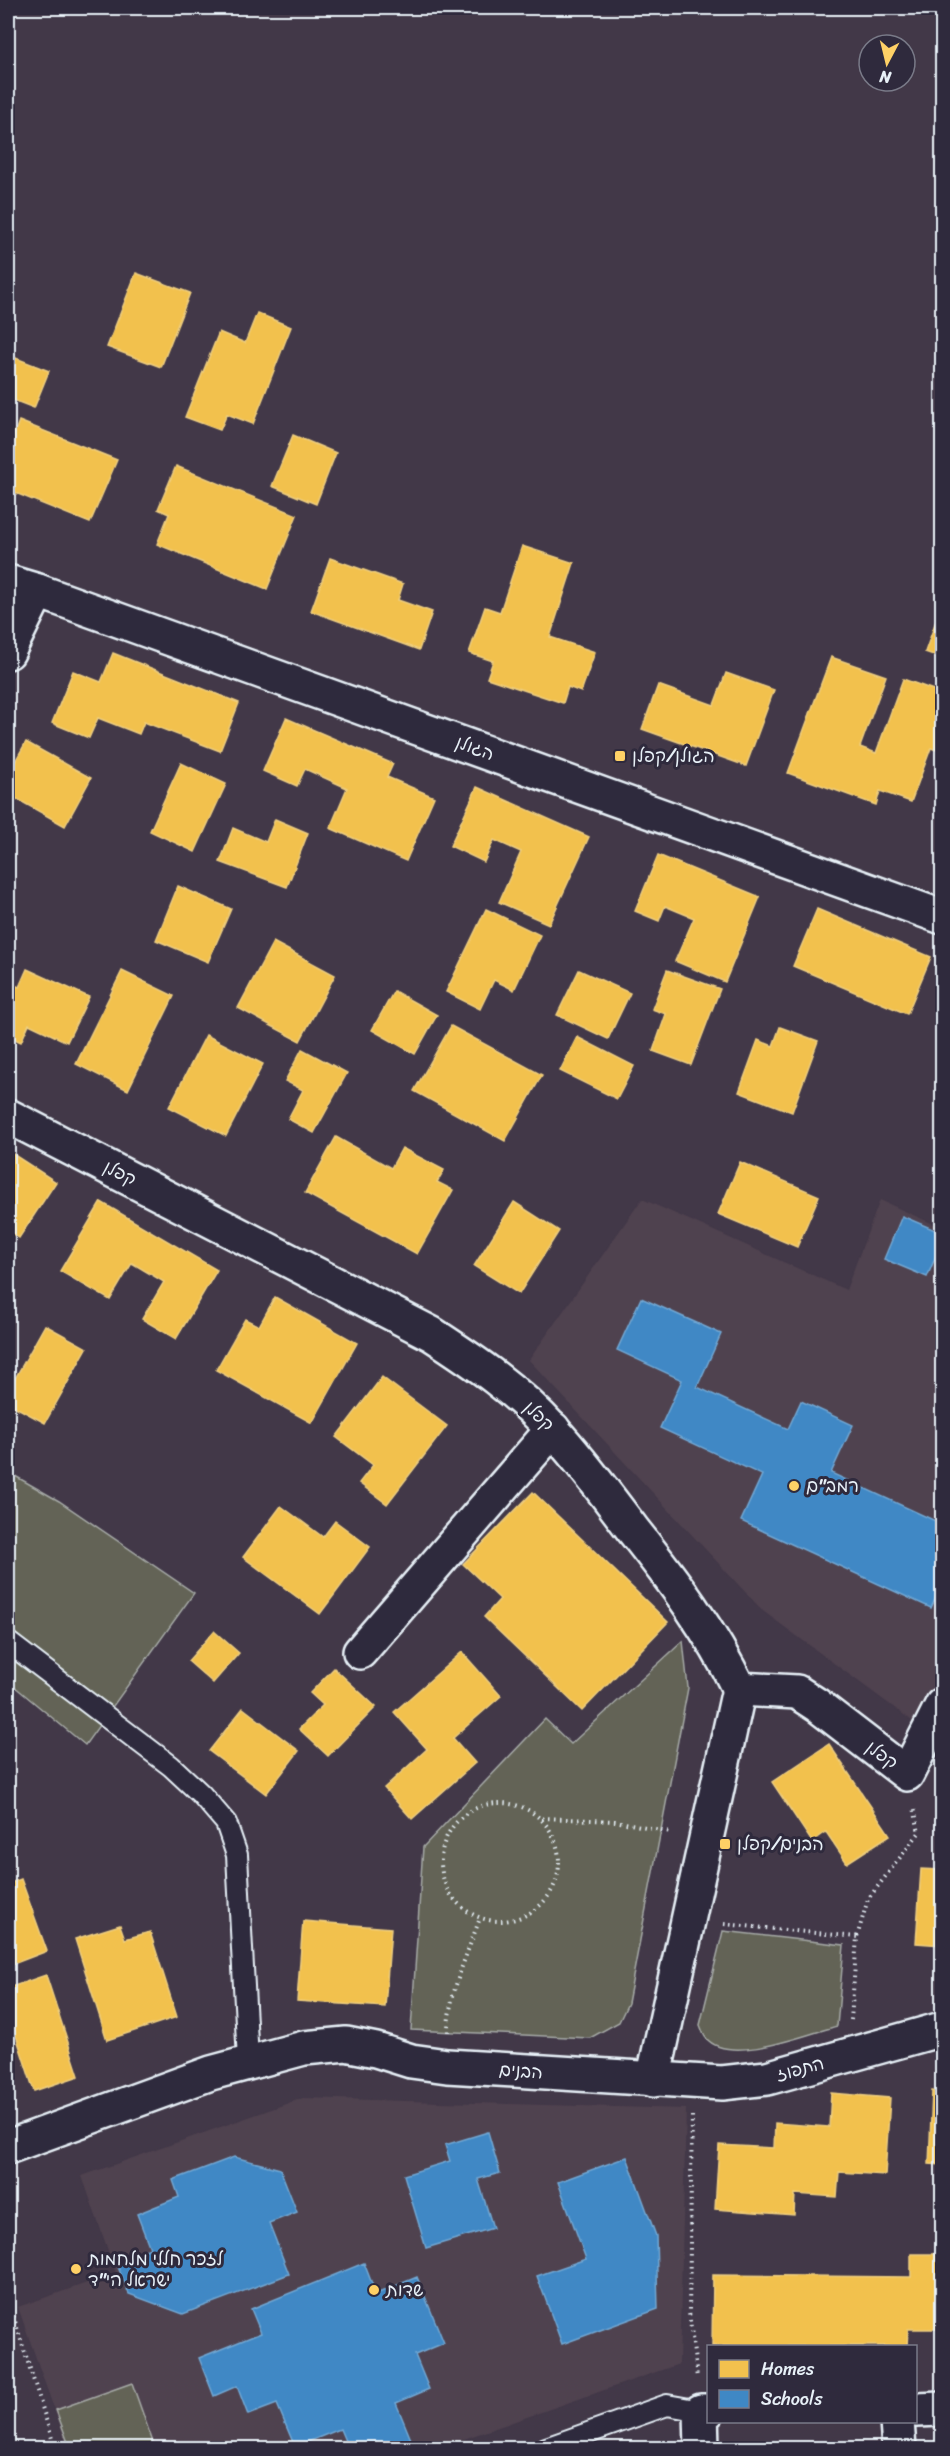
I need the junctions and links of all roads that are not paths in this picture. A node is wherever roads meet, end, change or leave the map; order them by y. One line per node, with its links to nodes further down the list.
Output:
1 (8, 582): 2 (street, הגולן)
2 (38, 591): 3 (street); 4 (street, הגולן)
3 (8, 652)
4 (942, 917)
5 (8, 1116): 6 (street, קפלן)
6 (553, 1429): 8 (street); 9 (street, קפלן)
7 (8, 1642): 12 (lane)
8 (360, 1652)
9 (739, 1689): 10 (street, קפלן); 13 (street)
10 (942, 1705)
11 (942, 2029): 13 (street, התפוז)
12 (248, 2061): 13 (street, הבנים); 14 (street, הבנים)
13 (653, 2080)
14 (8, 2147)
15 (942, 2409): 16 (street)
16 (917, 2410)
17 (705, 2411): 19 (lane); 20 (street)
18 (897, 2423): 21 (street)
19 (546, 2448)
20 (702, 2448)
21 (899, 2448)

